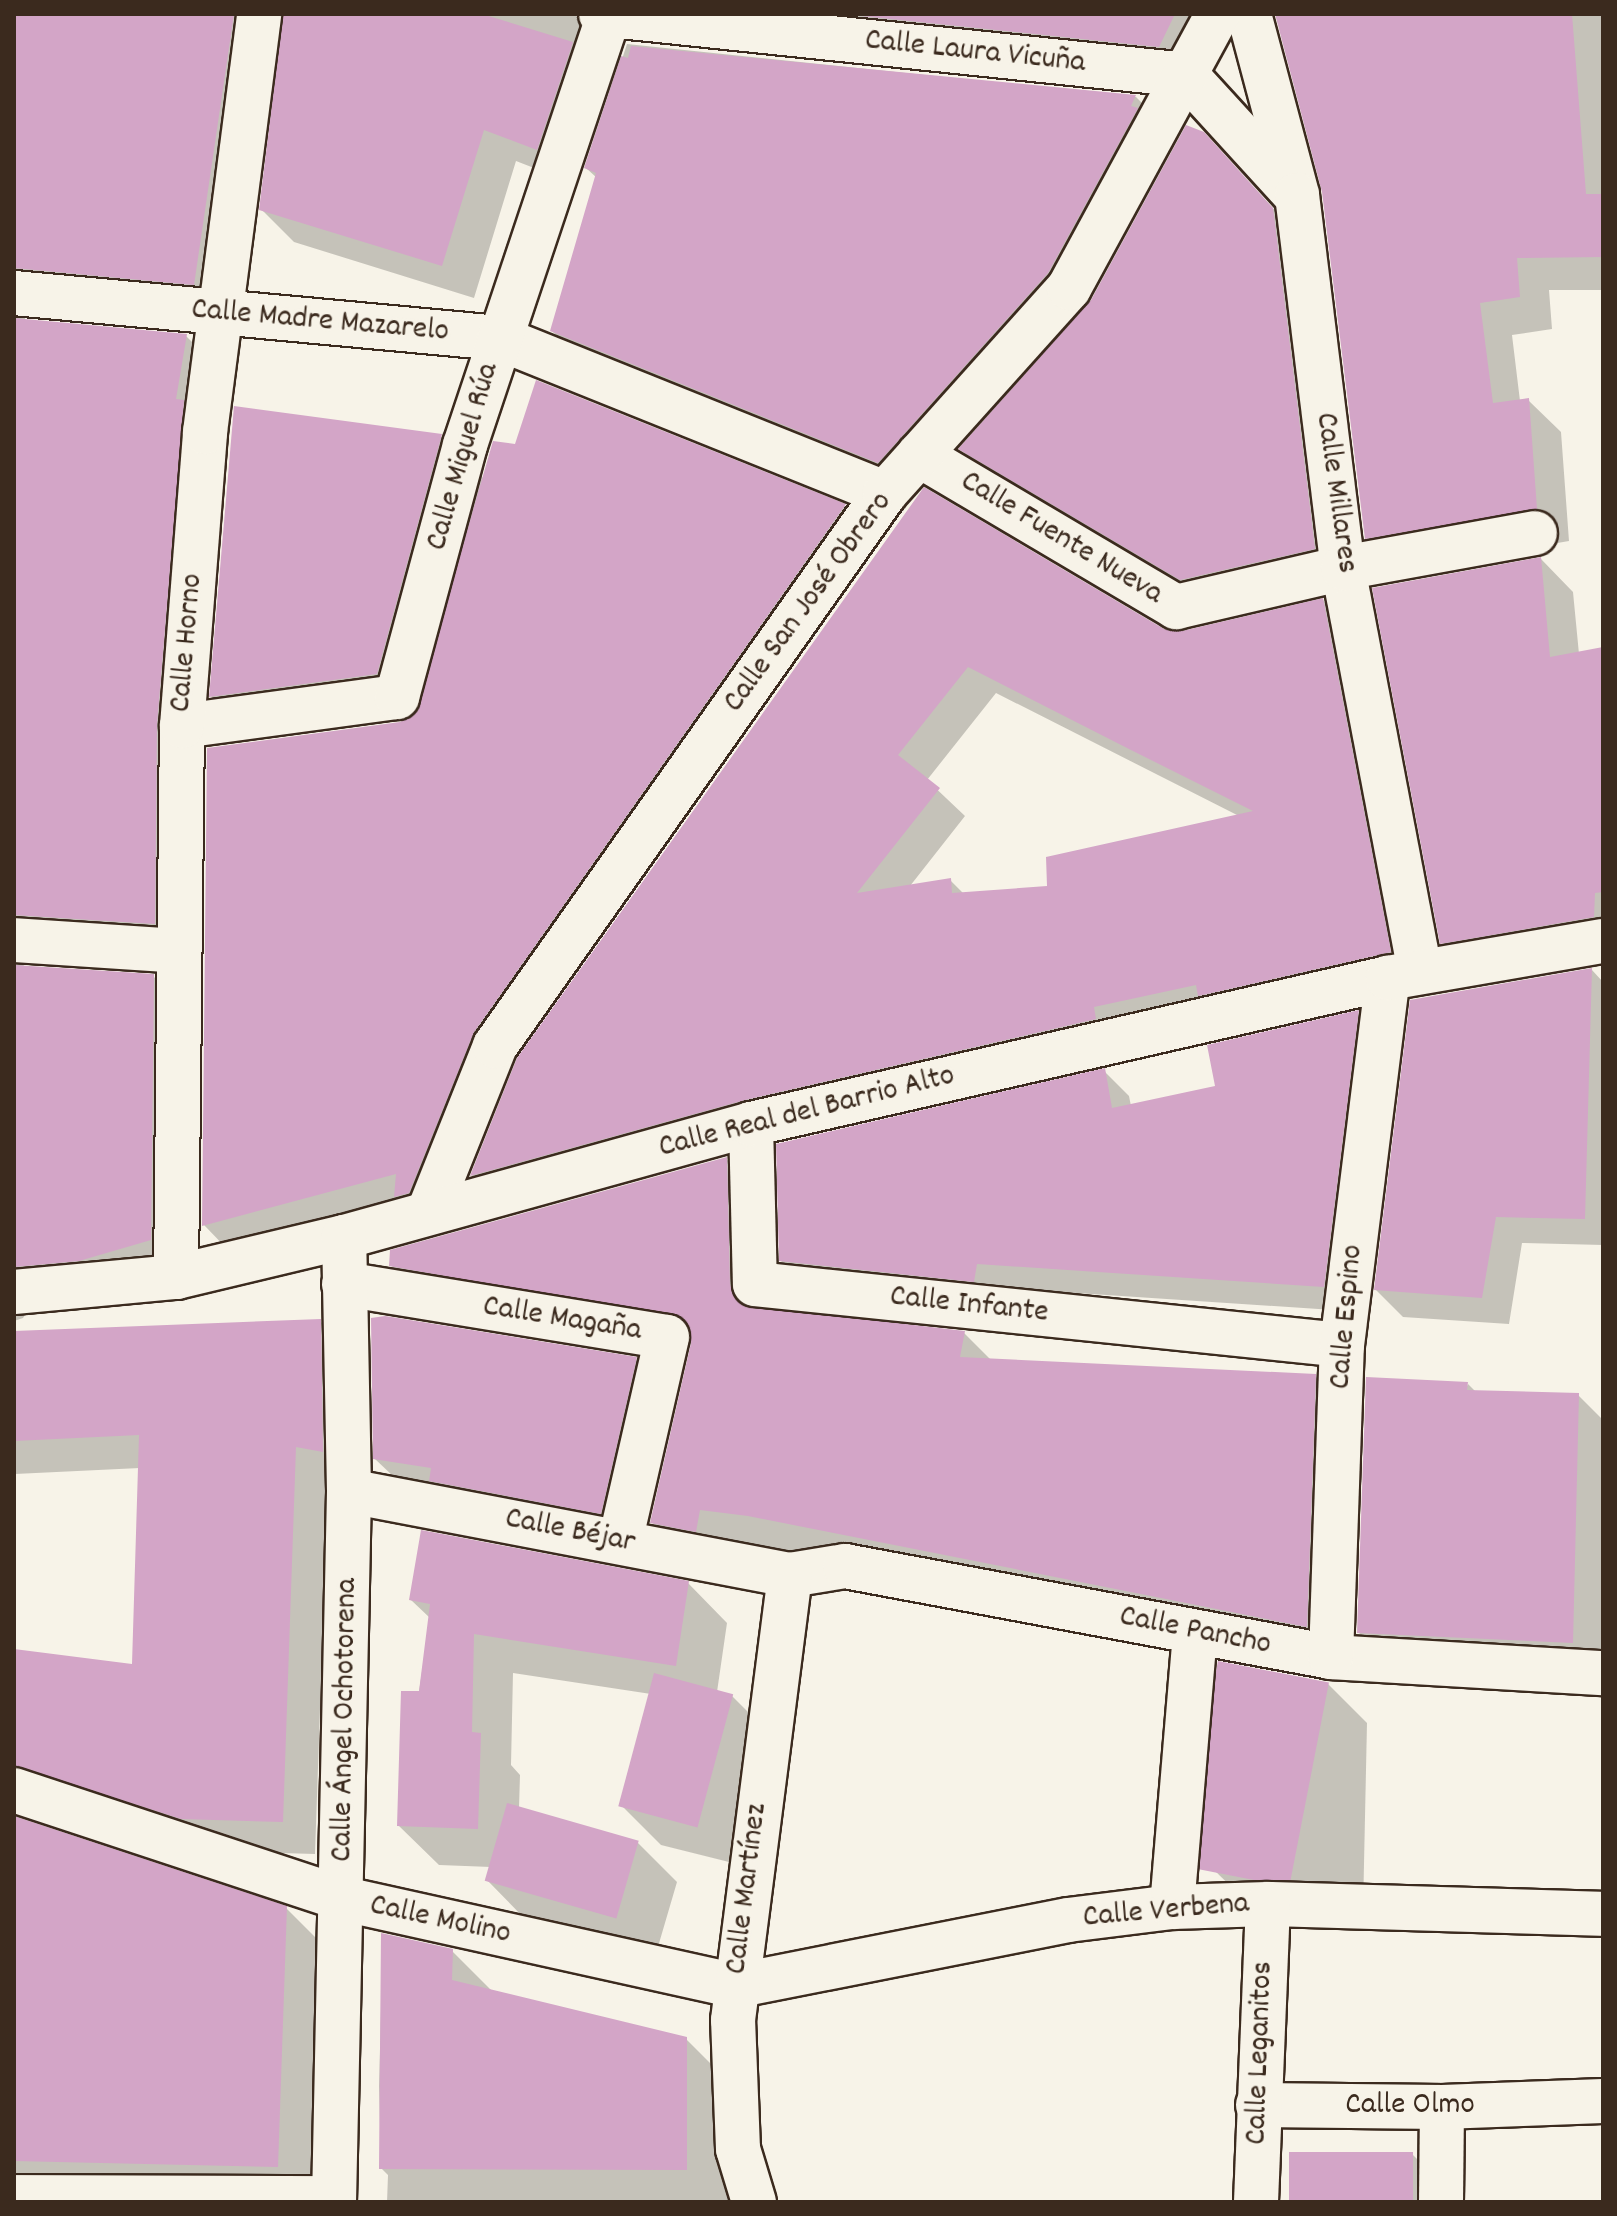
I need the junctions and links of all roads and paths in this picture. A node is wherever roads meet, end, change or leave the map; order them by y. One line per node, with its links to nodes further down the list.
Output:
1 (259, 14): 8 (street, Calle Horno)
2 (1218, 14): 5 (street, Calle San José Obrero)
3 (1249, 14): 6 (street, Calle Millares)
4 (606, 15): 5 (street, Calle Laura Vicuña); 9 (street, Calle Miguel Rúa)
5 (1186, 75): 6 (street); 10 (street, Calle San José Obrero)
6 (1297, 195): 13 (street, Calle Millares)
7 (14, 293): 8 (street, Calle Madre Mazarelo)
8 (220, 313): 9 (street, Calle Madre Mazarelo); 14 (street, Calle Horno)
9 (499, 338): 11 (street, Calle Madre Mazarelo); 14 (street, Calle Miguel Rúa)
10 (919, 455): 11 (street, Calle San José Obrero); 13 (street, Calle Fuente Nueva)
11 (885, 493): 20 (street, Calle San José Obrero)
12 (1535, 533): 13 (street, Calle Fuente Nueva)
13 (1343, 568): 18 (street, Calle Millares)
14 (182, 726): 17 (street, Calle Horno)
15 (14, 940): 17 (street)
16 (1603, 941): 18 (street, Calle Real del Barrio Alto)
17 (179, 951): 22 (street, Calle Horno)
18 (1404, 975): 19 (street, Calle Real del Barrio Alto); 25 (street, Calle Espino)
19 (751, 1124): 20 (street, Calle Real del Barrio Alto); 25 (street, Calle Infante)
20 (429, 1211): 21 (street, Calle Real del Barrio Alto)
21 (344, 1237): 22 (street, Calle Real del Barrio Alto); 23 (street, Calle Ángel Ochotorena)
22 (176, 1277): 24 (street, Calle Real del Barrio Alto)
23 (344, 1284): 26 (street, Calle Ángel Ochotorena); 27 (street, Calle Magaña)
24 (14, 1292)
25 (1342, 1345): 30 (street, Calle Espino)
26 (349, 1491): 27 (street, Calle Béjar); 33 (street, Calle Ángel Ochotorena)
27 (620, 1542): 28 (street, Calle Béjar)
28 (790, 1575): 29 (street, Calle Pancho); 37 (street, Calle Martínez)
29 (1195, 1632): 30 (street, Calle Pancho); 35 (street)
30 (1331, 1657): 31 (street, Calle Pancho)
31 (1603, 1673)
32 (14, 1790): 33 (street, Calle Molino)
33 (344, 1899): 37 (street, Calle Molino); 42 (street, Calle Ángel Ochotorena)
34 (1268, 1904): 35 (street, Calle Verbena); 36 (street, Calle Verbena); 39 (street, Calle Leganitos)
35 (1172, 1907): 37 (street, Calle Verbena)
36 (1603, 1914)
37 (735, 1986): 43 (street, Calle Martínez)
38 (1582, 2102): 40 (street, Calle Olmo)
39 (1258, 2105): 40 (street, Calle Olmo); 44 (street, Calle Leganitos)
40 (1442, 2107): 45 (street)
41 (14, 2197): 42 (street)
42 (334, 2200)
43 (754, 2202)
44 (1256, 2202)
45 (1441, 2202)

